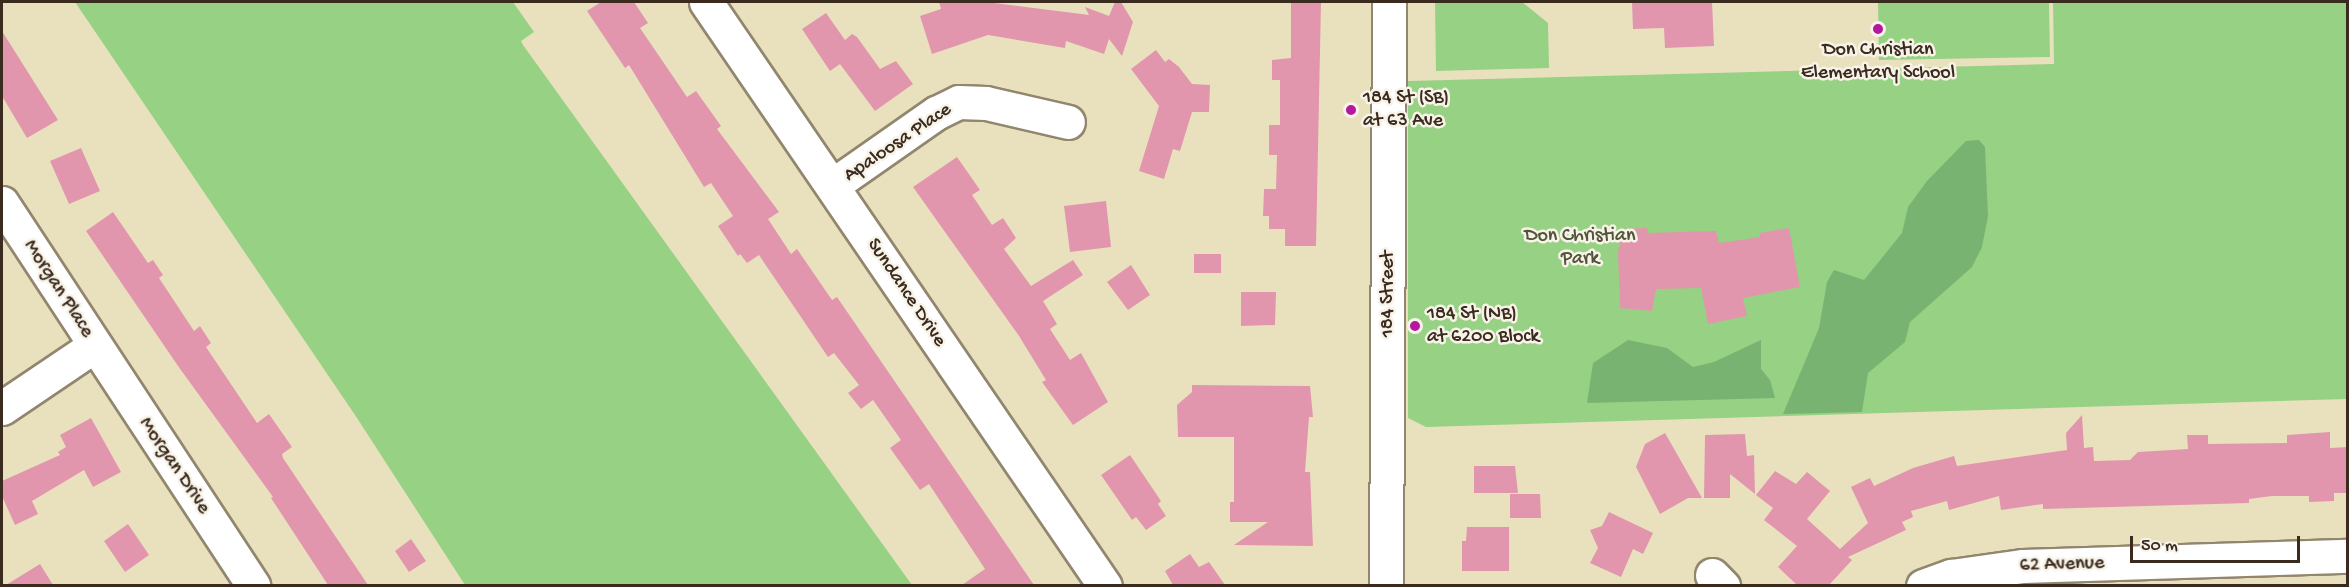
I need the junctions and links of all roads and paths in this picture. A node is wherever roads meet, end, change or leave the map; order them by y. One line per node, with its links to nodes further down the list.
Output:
1 (706, 2): 4 (street, Sundance Drive)
2 (1389, 2): 12 (street, 184 Street)
3 (1068, 122): 4 (street, Apaloosa Place)
4 (833, 185): 11 (street, Sundance Drive)
5 (2, 203): 6 (street, Morgan Place)
6 (94, 346): 7 (street); 10 (street, Morgan Drive)
7 (2, 408)
8 (2348, 556): 9 (street, 62 Avenue)
9 (2118, 574): 13 (street, 62 Avenue)
10 (254, 585)
11 (1106, 585)
12 (1386, 585)
13 (1923, 585)

